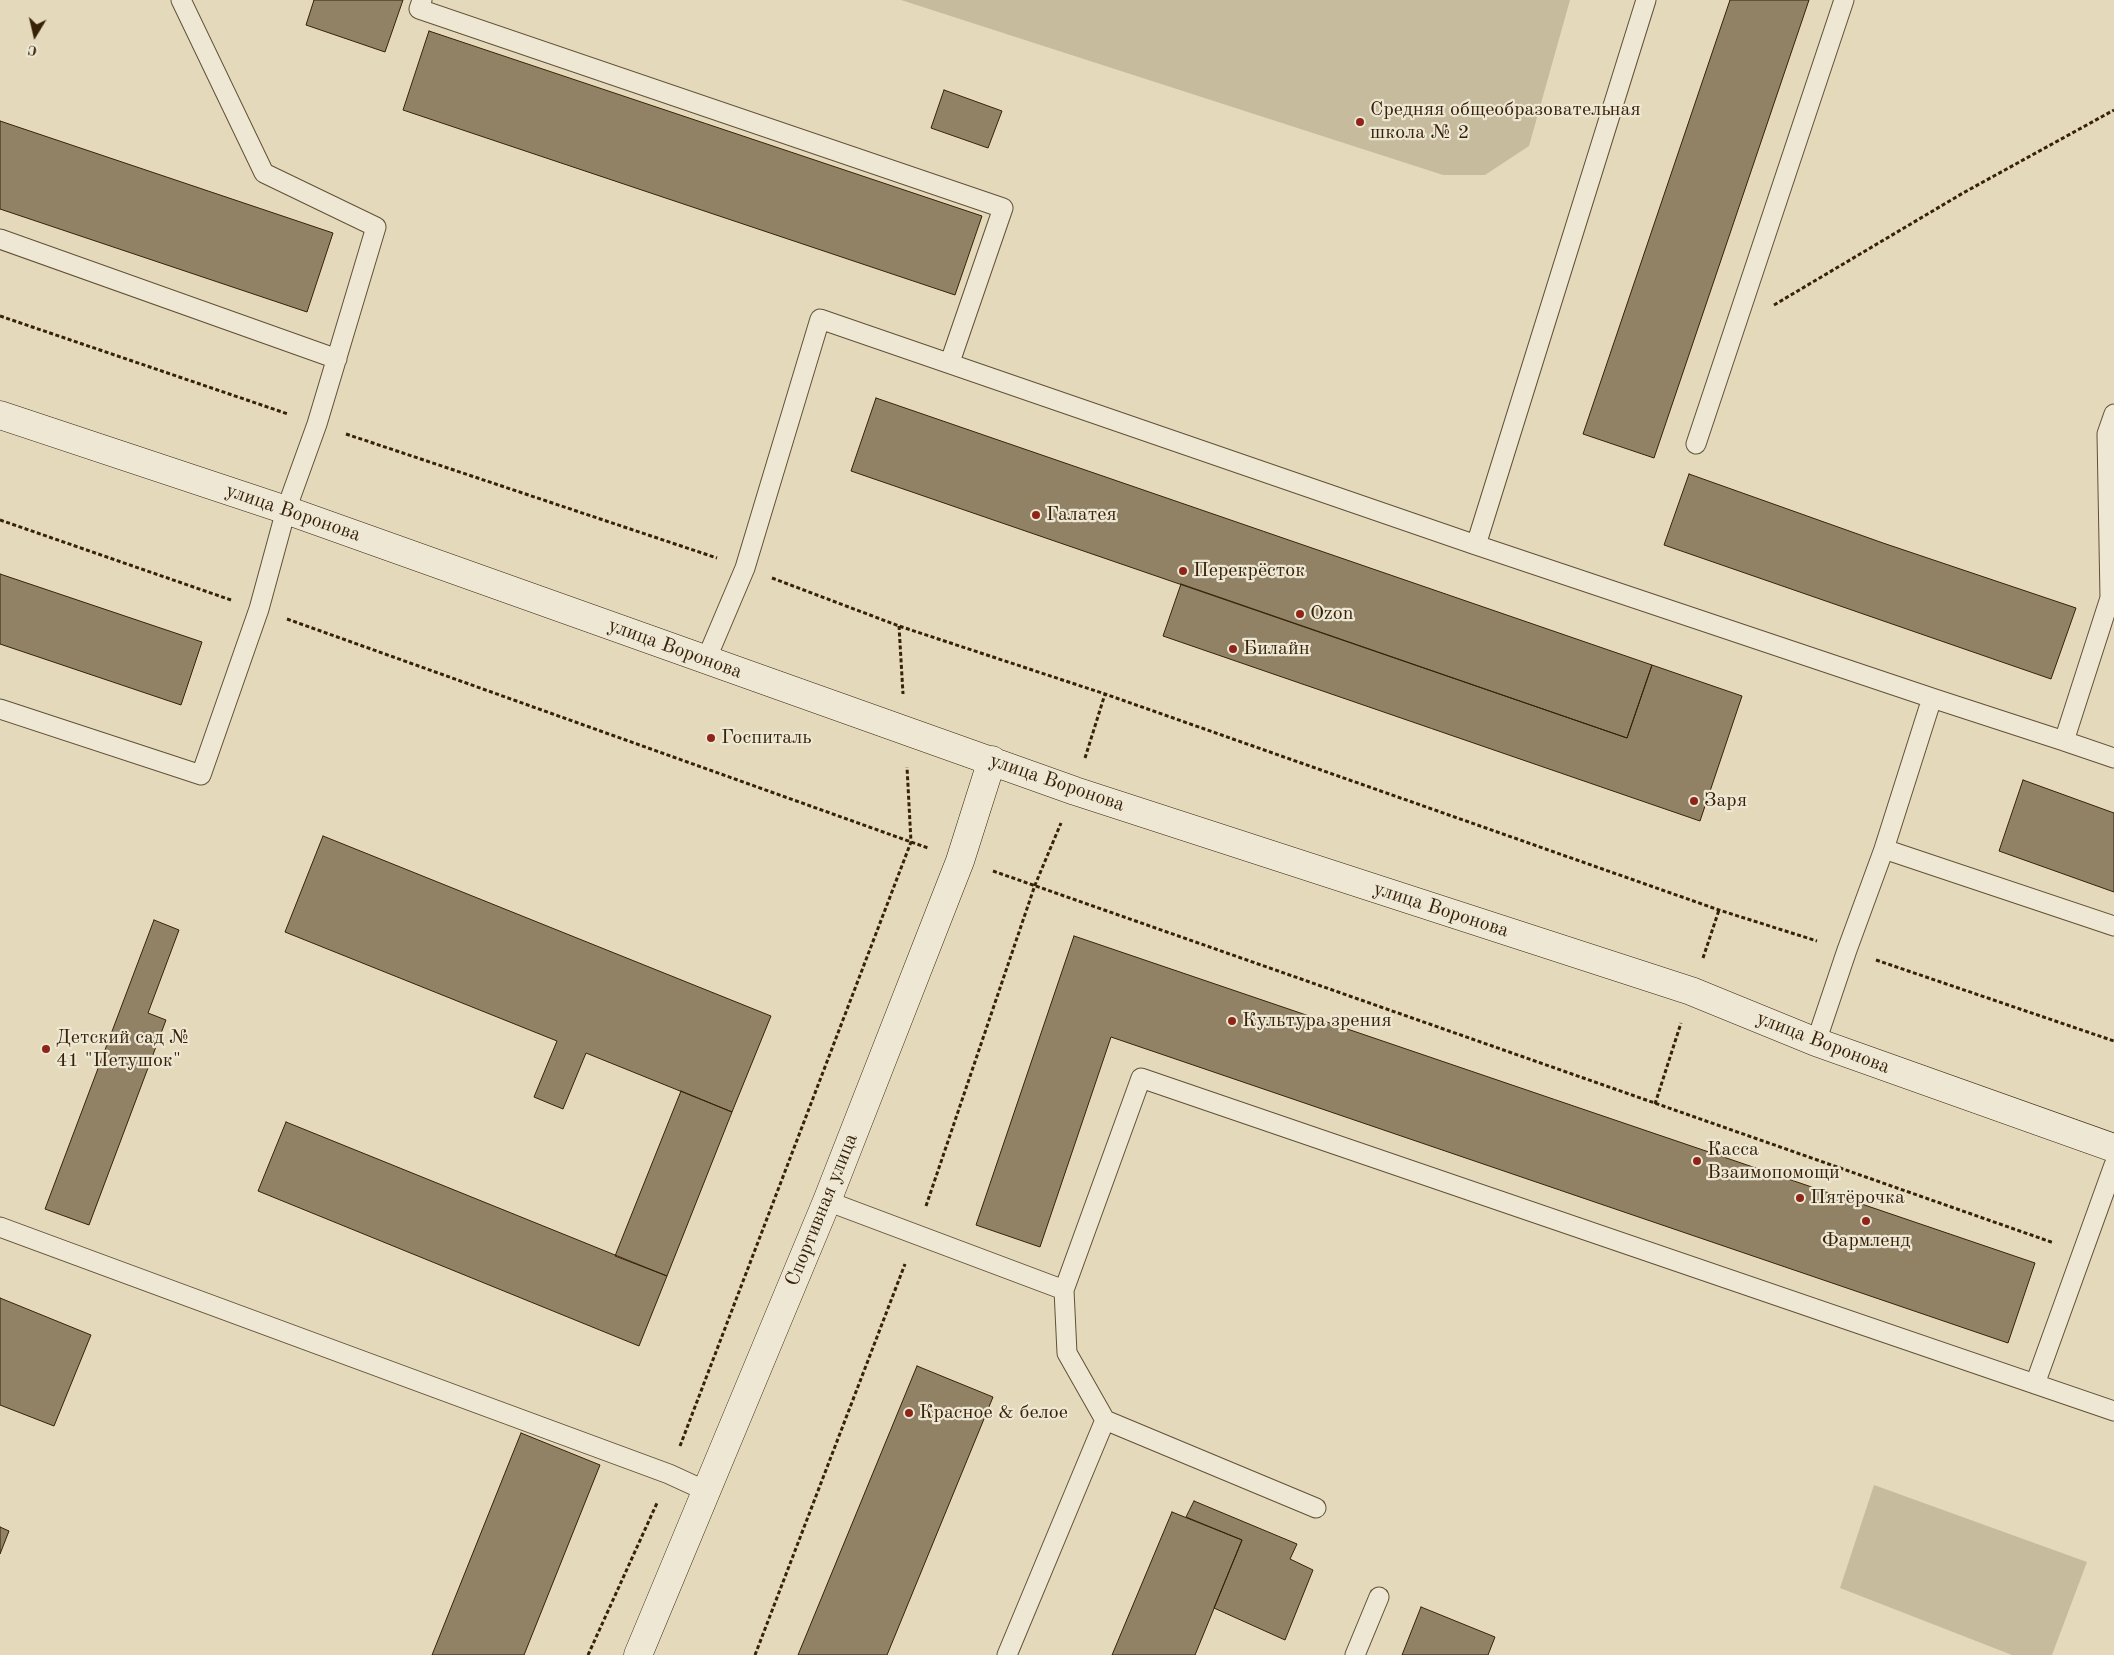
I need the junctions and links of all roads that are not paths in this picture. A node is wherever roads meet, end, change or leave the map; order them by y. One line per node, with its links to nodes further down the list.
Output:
1 (182, 0): 6 (lane)
2 (422, 0): 7 (lane)
3 (1646, 0): 12 (lane)
4 (1844, 0): 10 (lane)
5 (0, 240): 6 (lane)
6 (337, 359): 11 (lane)
7 (950, 362): 12 (lane); 13 (lane)
8 (2114, 414): 16 (lane)
9 (0, 415): 11 (street, улица Воронова)
10 (1696, 444)
11 (286, 510): 13 (street, улица Воронова); 15 (lane)
12 (1476, 545): 14 (lane)
13 (706, 660): 18 (street, улица Воронова)
14 (1932, 698): 16 (lane); 19 (lane)
15 (0, 709)
16 (2064, 741): 17 (lane)
17 (2114, 758)
18 (992, 760): 21 (street, улица Воронова); 24 (street, Спортивная улица)
19 (1884, 849): 20 (lane); 21 (lane)
20 (2114, 926)
21 (1816, 1042): 22 (street, улица Воронова)
22 (2114, 1148)
23 (2114, 1165): 27 (lane)
24 (827, 1201): 26 (lane); 30 (street, Спортивная улица)
25 (0, 1227): 30 (lane)
26 (1064, 1290): 27 (lane); 29 (lane)
27 (2035, 1384): 28 (lane)
28 (2114, 1411)
29 (1105, 1420): 31 (lane); 34 (lane)
30 (706, 1491): 33 (street, Спортивная улица)
31 (1316, 1508)
32 (1379, 1597): 35 (lane)
33 (638, 1655)
34 (1007, 1655)
35 (1355, 1655)

